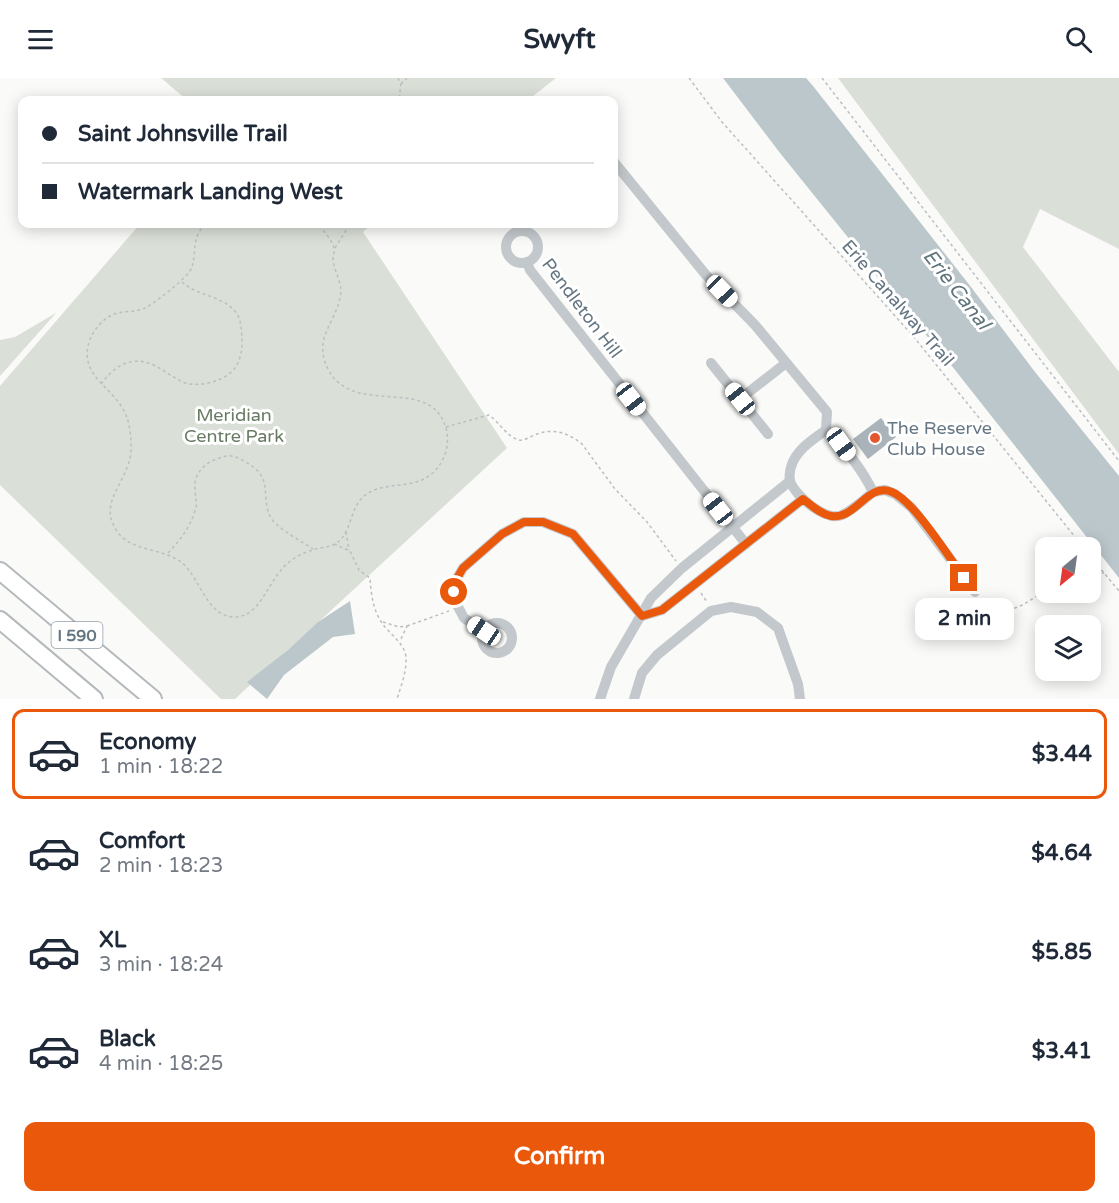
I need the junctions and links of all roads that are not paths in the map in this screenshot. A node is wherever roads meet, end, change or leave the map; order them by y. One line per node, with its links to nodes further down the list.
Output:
1 (618, 167): 4 (street)
2 (527, 262): 11 (street, Pendleton Hill)
3 (711, 363): 5 (street)
4 (786, 363): 5 (street); 6 (street)
5 (740, 399): 7 (street)
6 (826, 430): 8 (street); 9 (street)
7 (768, 434)
8 (790, 482): 10 (street); 11 (street)
9 (873, 492): 10 (street); 14 (street)
10 (803, 499): 12 (street)
11 (732, 527): 12 (street, Pendleton Hill); 15 (street)
12 (746, 544): 15 (street)
13 (0, 571): 19 (highway, I 590)
14 (975, 592)
15 (642, 616): 17 (street); 20 (street)
16 (0, 620): 18 (highway, I 590)
17 (484, 631)
18 (94, 699)
19 (153, 699)
20 (600, 699)
21 (634, 699): 22 (street)
22 (800, 699)

